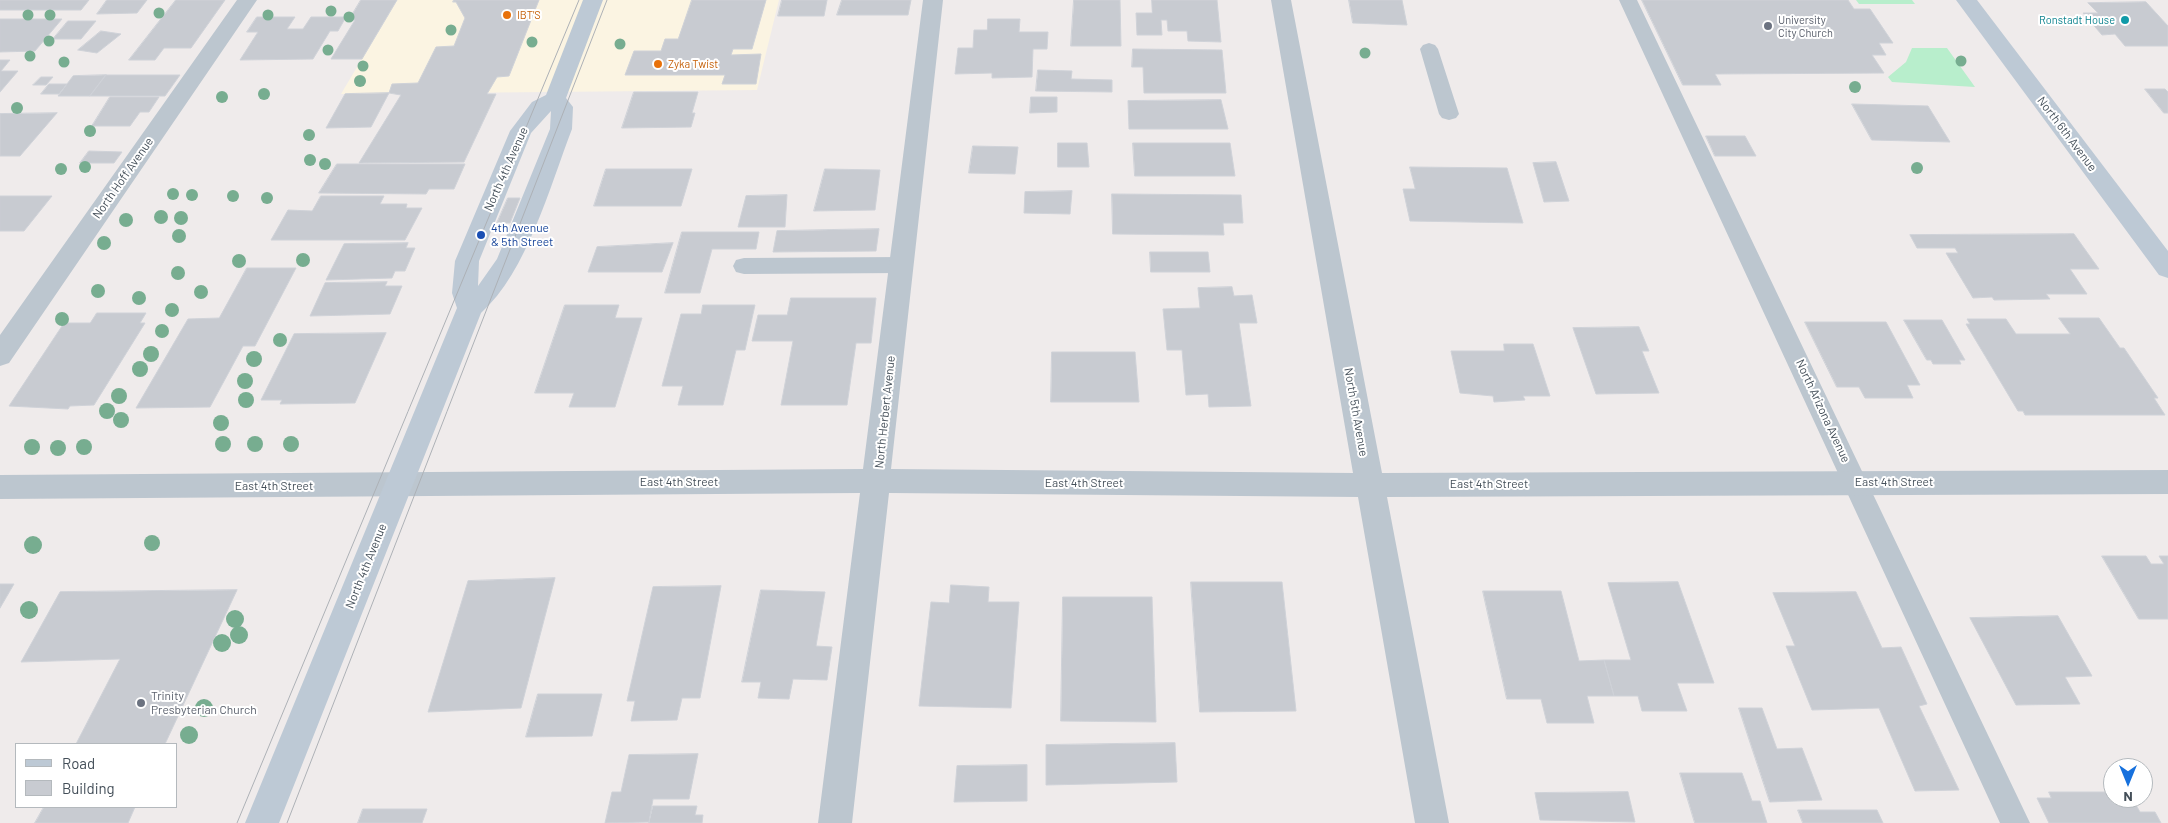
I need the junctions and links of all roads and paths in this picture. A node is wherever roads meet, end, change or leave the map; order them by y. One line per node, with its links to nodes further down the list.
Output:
1 (247, 0): 14 (street, North Hoff Avenue)
2 (593, 0): 8 (street)
3 (933, 0): 10 (street, North Herbert Avenue)
4 (1281, 0): 19 (street, North 5th Avenue)
5 (1628, 0): 16 (lane, North Arizona Avenue)
6 (1966, 0): 12 (street, North 6th Avenue)
7 (1430, 49): 9 (lane)
8 (555, 99): 13 (street, North 4th Avenue); 13 (street, North 4th Avenue)
9 (1449, 114)
10 (902, 265): 11 (lane); 15 (street, North Herbert Avenue)
11 (744, 266)
12 (2168, 269)
13 (470, 308): 18 (street, North 4th Avenue)
14 (0, 356)
15 (877, 481): 18 (street, East 4th Street); 19 (street, East 4th Street); 22 (street, North Herbert Avenue)
16 (1857, 482): 17 (street, East 4th Street); 19 (street, East 4th Street); 24 (lane, North Arizona Avenue)
17 (2168, 482)
18 (399, 485): 20 (street, East 4th Street); 21 (street, North 4th Avenue)
19 (1370, 485): 23 (street, North 5th Avenue)
20 (0, 487)
21 (262, 823)
22 (836, 823)
23 (1432, 823)
24 (2016, 823)

